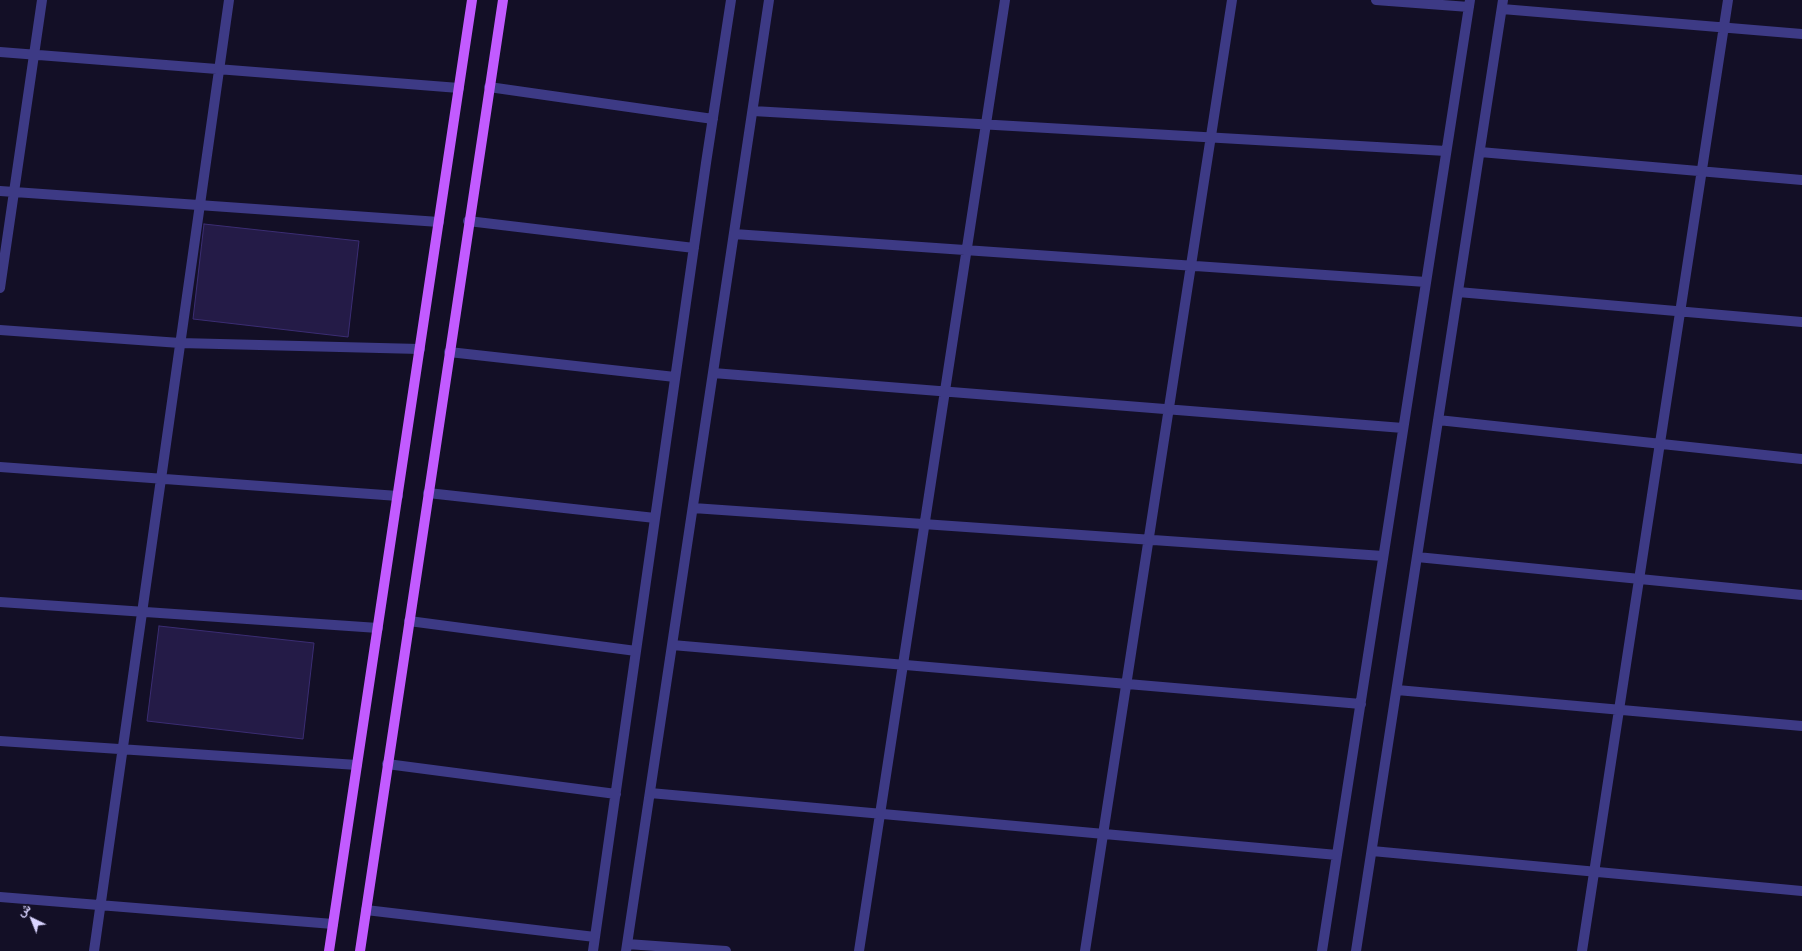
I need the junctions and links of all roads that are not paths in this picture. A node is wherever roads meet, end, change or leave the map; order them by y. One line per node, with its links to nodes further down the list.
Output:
1 (42, 0): 16 (street)
2 (229, 0): 17 (street)
3 (472, 0): 19 (main road)
4 (503, 0): 18 (main road)
5 (731, 0): 21 (street)
6 (769, 0): 20 (street)
7 (1005, 0): 22 (street)
8 (1232, 0): 23 (street)
9 (1376, 0): 11 (street)
10 (1728, 0): 13 (street)
11 (1469, 4): 24 (street)
12 (1503, 5): 13 (street); 25 (street)
13 (1724, 28): 14 (street); 26 (street)
14 (1802, 34)
15 (0, 52): 16 (street)
16 (34, 54): 17 (street); 29 (street)
17 (219, 69): 19 (street); 30 (street)
18 (489, 87): 21 (street); 31 (main road)
19 (459, 88): 32 (main road)
20 (752, 111): 22 (street); 33 (street)
21 (713, 118): 34 (street)
22 (986, 125): 23 (street); 35 (street)
23 (1210, 138): 24 (street); 36 (street)
24 (1446, 151): 37 (street)
25 (1480, 152): 26 (street); 39 (street)
26 (1702, 171): 27 (street); 40 (street)
27 (1802, 180)
28 (0, 191): 29 (street)
29 (14, 192): 30 (street); 38 (street)
30 (200, 205): 32 (street); 43 (street)
31 (468, 221): 34 (street); 45 (main road)
32 (439, 222): 44 (main road)
33 (734, 234): 35 (street); 46 (street)
34 (694, 248): 47 (street)
35 (966, 250): 36 (street); 48 (street)
36 (1191, 265): 37 (street); 49 (street)
37 (1426, 282): 51 (street)
38 (0, 288)
39 (1458, 292): 40 (street); 50 (street)
40 (1680, 311): 41 (street); 52 (street)
41 (1802, 322)
42 (0, 330): 43 (street)
43 (180, 343): 44 (street); 55 (street)
44 (420, 349): 57 (main road)
45 (449, 352): 47 (street); 56 (main road)
46 (713, 373): 48 (street); 58 (street)
47 (675, 377): 59 (street)
48 (945, 392): 49 (street); 60 (street)
49 (1169, 409): 51 (street); 61 (street)
50 (1438, 420): 52 (street); 63 (street)
51 (1403, 428): 62 (street)
52 (1660, 444): 53 (street); 64 (street)
53 (1802, 459)
54 (0, 467): 55 (street)
55 (161, 478): 57 (street); 67 (street)
56 (428, 493): 59 (street); 68 (main road)
57 (398, 496): 69 (main road)
58 (693, 508): 60 (street); 70 (street)
59 (655, 518): 71 (street)
60 (924, 524): 61 (street); 72 (street)
61 (1148, 540): 62 (street); 73 (street)
62 (1383, 556): 75 (street)
63 (1417, 557): 64 (street); 74 (street)
64 (1639, 579): 65 (street); 76 (street)
65 (1802, 595)
66 (0, 602): 67 (street)
67 (142, 612): 69 (street); 79 (street)
68 (409, 621): 71 (street); 80 (main road)
69 (378, 628): 81 (main road)
70 (672, 645): 72 (street); 82 (street)
71 (636, 651): 83 (street)
72 (903, 665): 73 (street); 84 (street)
73 (1127, 684): 75 (street); 85 (street)
74 (1397, 690): 76 (street); 86 (street)
75 (1361, 704): 87 (street)
76 (1619, 710): 77 (street); 88 (street)
77 (1802, 726)
78 (0, 741): 79 (street)
79 (122, 750): 81 (street); 91 (street)
80 (387, 764): 83 (street); 92 (main road)
81 (357, 765): 93 (main road)
82 (650, 792): 84 (street); 95 (street)
83 (616, 794): 94 (street)
84 (880, 813): 85 (street); 101 (street)
85 (1104, 834): 87 (street); 102 (street)
86 (1372, 851): 88 (street); 104 (street)
87 (1337, 854): 103 (street)
88 (1594, 872): 89 (street); 105 (street)
89 (1802, 891)
90 (0, 897): 91 (street)
91 (100, 906): 93 (street); 96 (street)
92 (366, 910): 94 (street); 98 (main road)
93 (333, 924): 97 (main road)
94 (595, 937): 99 (street)
95 (627, 947): 100 (street)
96 (94, 951)
97 (329, 951)
98 (360, 951)
99 (593, 951)
100 (726, 951)
101 (859, 951)
102 (1085, 951)
103 (1322, 951)
104 (1356, 951)
105 (1582, 951)

